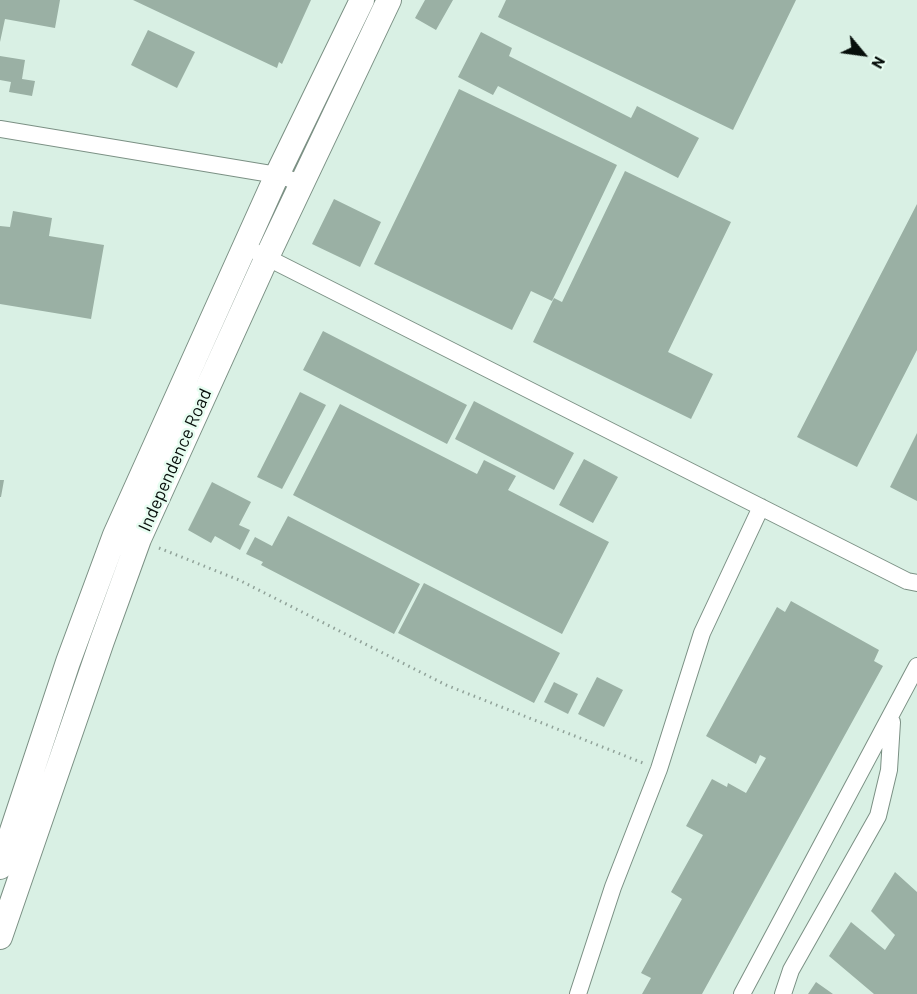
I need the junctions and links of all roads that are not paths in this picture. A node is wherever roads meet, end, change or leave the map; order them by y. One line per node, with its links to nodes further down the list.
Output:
1 (362, 0): 4 (main road, Independence Road)
2 (389, 0): 5 (main road, Independence Road)
3 (0, 129): 4 (street)
4 (277, 174): 5 (street); 6 (main road, Independence Road)
5 (302, 183): 7 (main road, Independence Road)
6 (244, 248): 7 (street); 12 (main road, Independence Road)
7 (267, 257): 8 (street); 13 (main road, Independence Road)
8 (761, 507): 9 (street); 14 (street)
9 (917, 583)
10 (917, 666): 11 (street)
11 (892, 715): 15 (street); 16 (street)
12 (0, 867)
13 (0, 936)
14 (578, 994)
15 (742, 994)
16 (783, 994)

